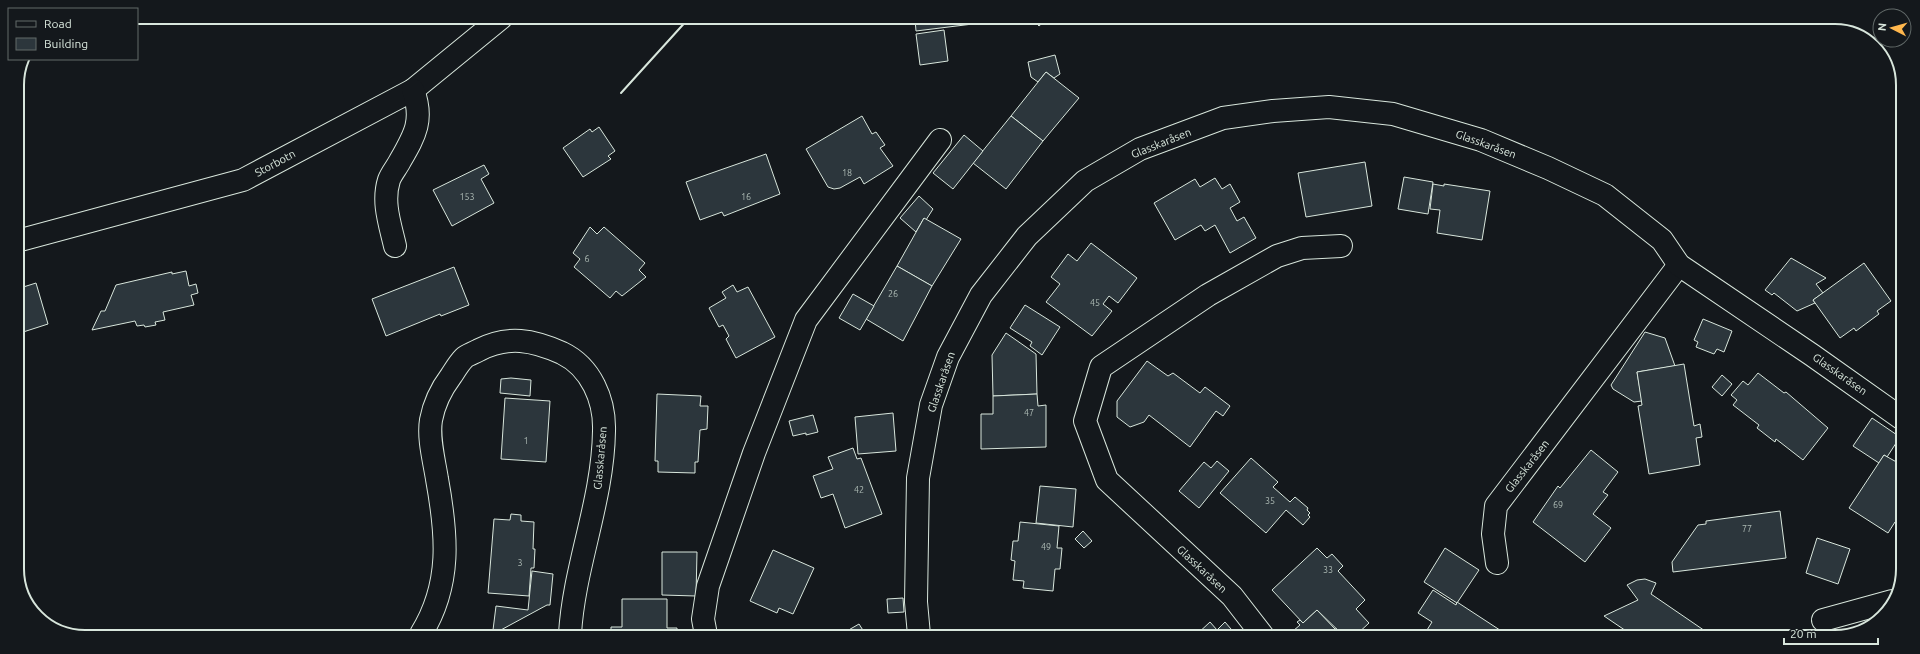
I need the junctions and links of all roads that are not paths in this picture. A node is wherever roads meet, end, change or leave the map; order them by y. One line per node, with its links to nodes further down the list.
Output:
1 (494, 24): 2 (street, Storbotn)
2 (413, 90): 4 (street, Storbotn); 5 (street)
3 (940, 140): 14 (street)
4 (24, 239)
5 (395, 246)
6 (1341, 246): 16 (street, Glasskaråsen)
7 (1679, 265): 8 (street, Glasskaråsen); 9 (street, Glasskaråsen); 15 (street, Glasskaråsen)
8 (1896, 414)
9 (1497, 563)
10 (1886, 603): 11 (street)
11 (1823, 620)
12 (423, 630): 13 (street, Glasskaråsen)
13 (570, 630)
14 (705, 630)
15 (919, 630)
16 (1258, 630)

